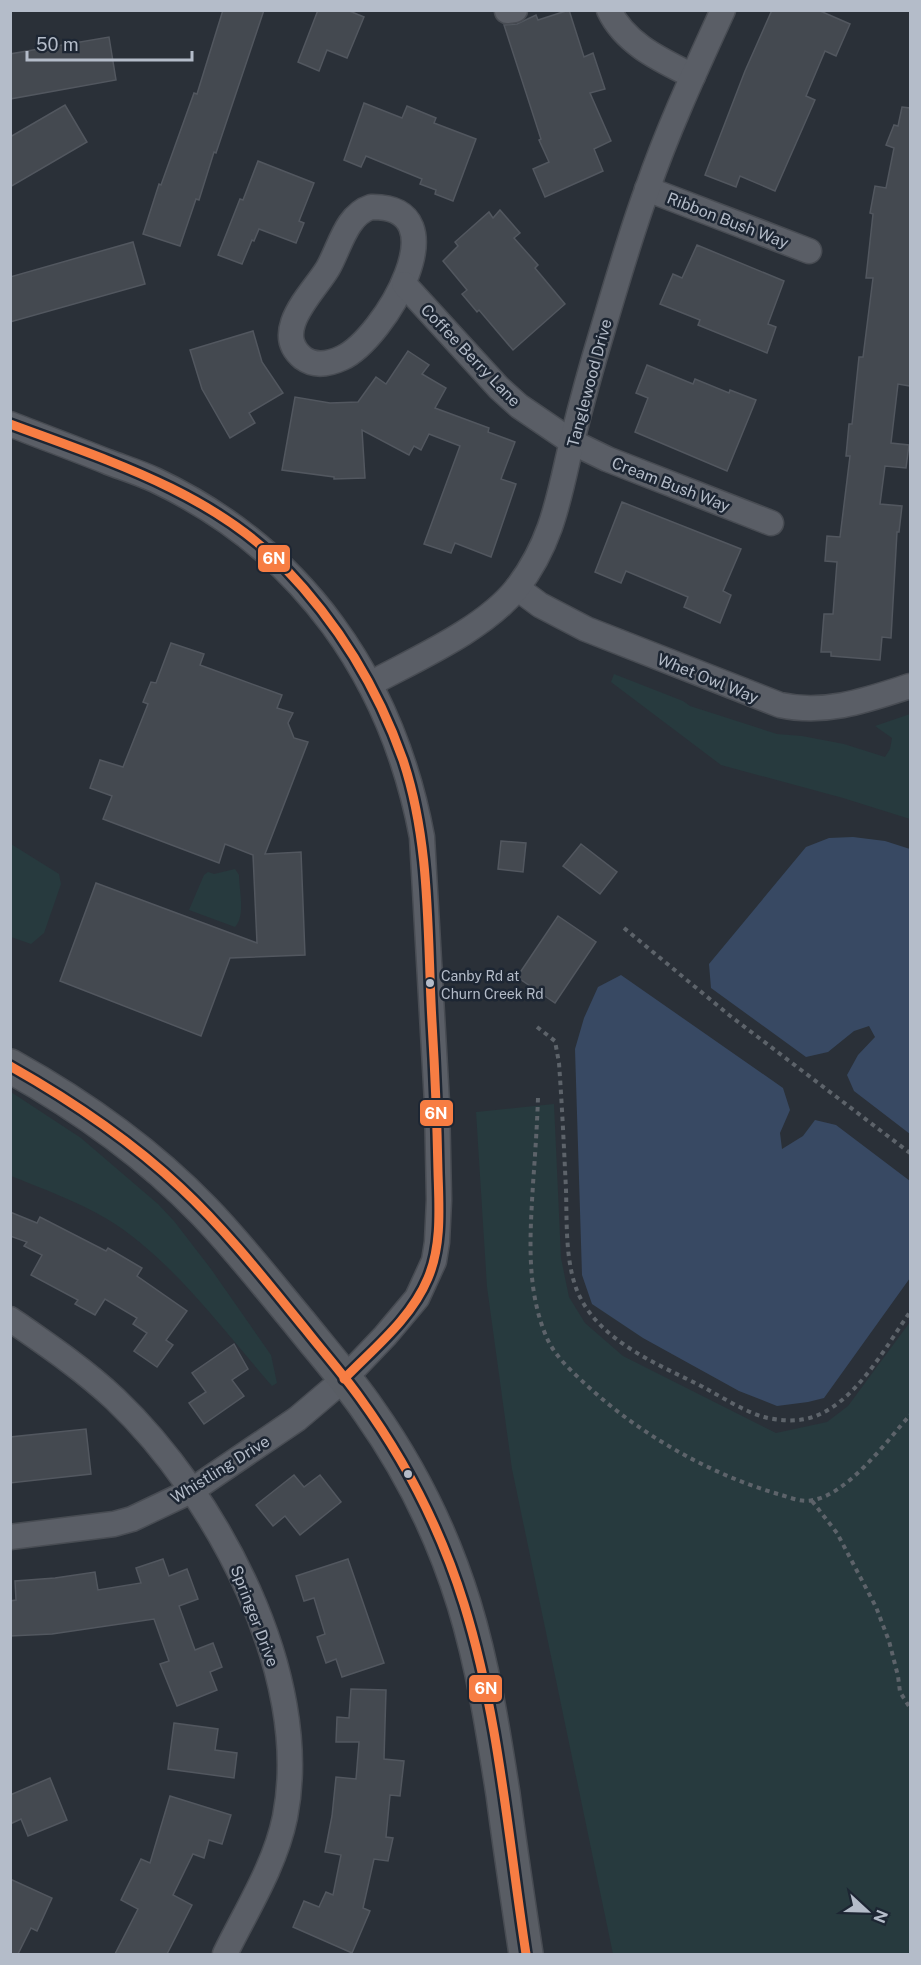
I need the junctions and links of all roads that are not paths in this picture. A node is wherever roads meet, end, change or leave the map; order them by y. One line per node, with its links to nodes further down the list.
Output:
1 (609, 10): 3 (street)
2 (723, 10): 3 (street, Tanglewood Drive)
3 (693, 76): 4 (street, Tanglewood Drive)
4 (647, 189): 5 (street, Ribbon Bush Way); 8 (street, Tanglewood Drive)
5 (809, 251)
6 (404, 284): 6 (street); 8 (street, Coffee Berry Lane)
7 (10, 424): 11 (street, Whistling Drive)
8 (572, 442): 9 (street, Cream Bush Way); 10 (street, Tanglewood Drive)
9 (771, 523)
10 (517, 588): 11 (street, Tanglewood Drive); 12 (street, Whet Owl Way)
11 (370, 684): 15 (street, Whistling Drive)
12 (910, 686)
13 (10, 1066): 15 (main road)
14 (10, 1319): 16 (street, Springer Drive)
15 (344, 1379): 16 (street, Whistling Drive); 19 (main road)
16 (191, 1491): 17 (street, Whistling Drive); 18 (street, Springer Drive)
17 (10, 1537)
18 (225, 1954)
19 (526, 1954)

